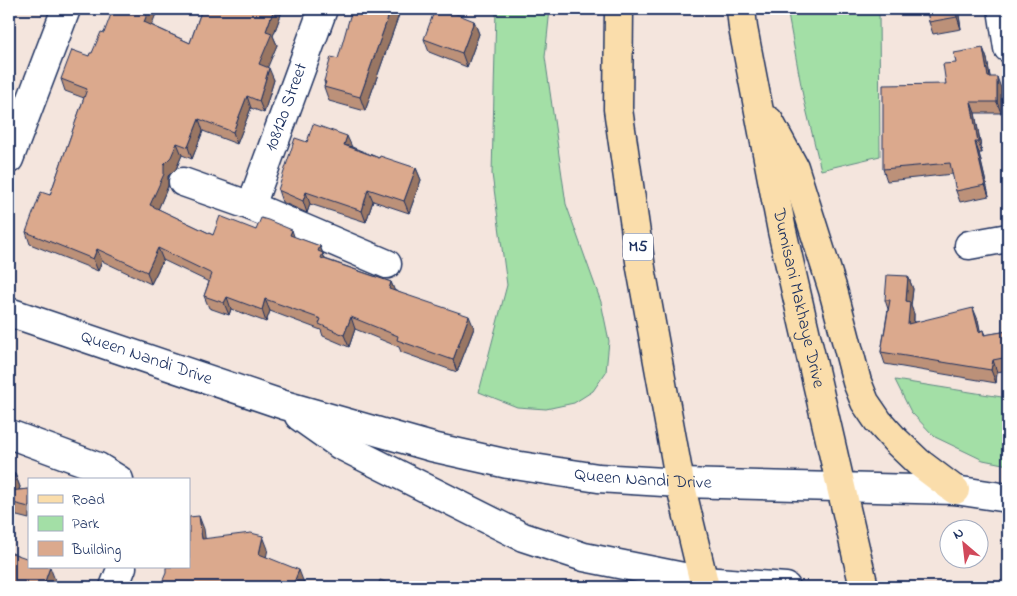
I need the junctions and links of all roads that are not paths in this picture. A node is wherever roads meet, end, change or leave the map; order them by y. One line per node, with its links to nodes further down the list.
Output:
1 (66, 9): 8 (main road)
2 (323, 9): 11 (main road, 108120 Street)
3 (619, 9): 19 (main road, M5)
4 (741, 9): 7 (main road, Dumisani Makhaye Drive)
5 (1002, 9): 6 (main road)
6 (1008, 48)
7 (758, 100): 20 (main road, Dumisani Makhaye Drive); 21 (main road)
8 (14, 129): 9 (main road)
9 (9, 159)
10 (183, 182): 11 (main road)
11 (251, 206): 14 (main road)
12 (1008, 238): 13 (main road)
13 (969, 245)
14 (387, 264)
15 (9, 312): 16 (main road, Queen Nandi Drive)
16 (284, 405): 19 (main road, Queen Nandi Drive); 24 (main road, Queen Nandi Drive)
17 (9, 434): 18 (main road)
18 (116, 478)
19 (680, 483): 20 (main road, Queen Nandi Drive); 24 (main road, M5)
20 (842, 488): 21 (main road, Queen Nandi Drive); 27 (main road, Dumisani Makhaye Drive)
21 (955, 490): 22 (main road, Queen Nandi Drive)
22 (1008, 498)
23 (122, 568): 25 (main road)
24 (704, 584): 26 (main road, Queen Nandi Drive)
25 (114, 587)
26 (786, 587)
27 (864, 587)

